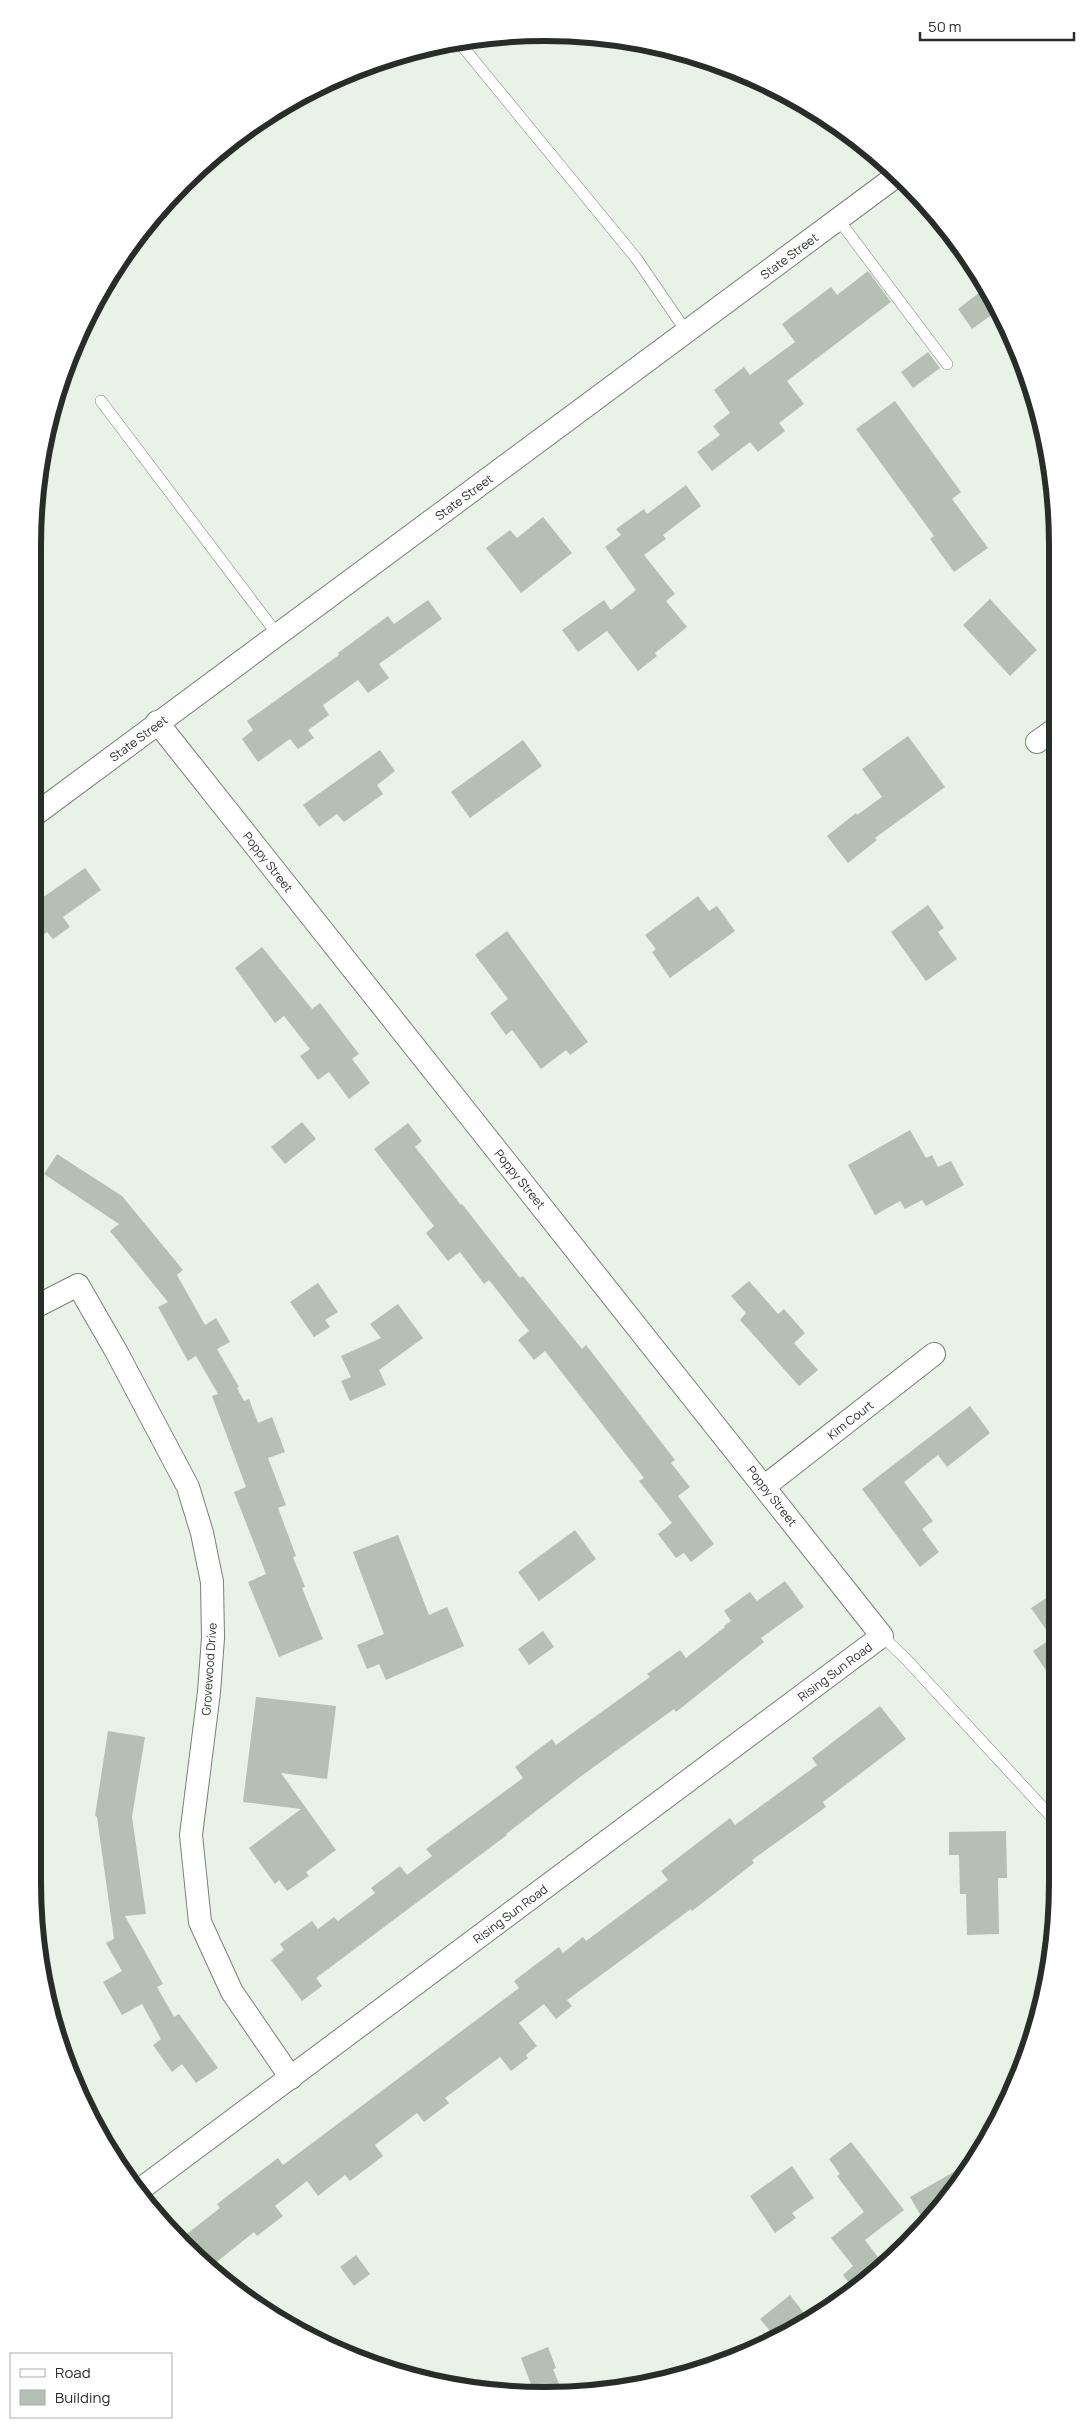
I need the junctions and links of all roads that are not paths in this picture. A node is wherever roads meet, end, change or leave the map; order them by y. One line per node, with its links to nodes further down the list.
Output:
1 (464, 48): 4 (lane)
2 (891, 180): 3 (street, State Street)
3 (838, 219): 4 (street, State Street); 5 (lane)
4 (686, 331): 7 (street, State Street)
5 (947, 364)
6 (101, 401): 7 (lane)
7 (277, 634): 8 (street, State Street)
8 (157, 722): 9 (street, State Street); 12 (street, Poppy Street)
9 (41, 809)
10 (41, 1304): 15 (street, Grovewood Drive)
11 (934, 1354): 12 (street, Kim Court)
12 (765, 1486): 13 (street, Poppy Street)
13 (882, 1636): 14 (lane); 15 (street, Rising Sun Road)
14 (1049, 1814)
15 (291, 2078): 16 (street, Rising Sun Road)
16 (143, 2187)

